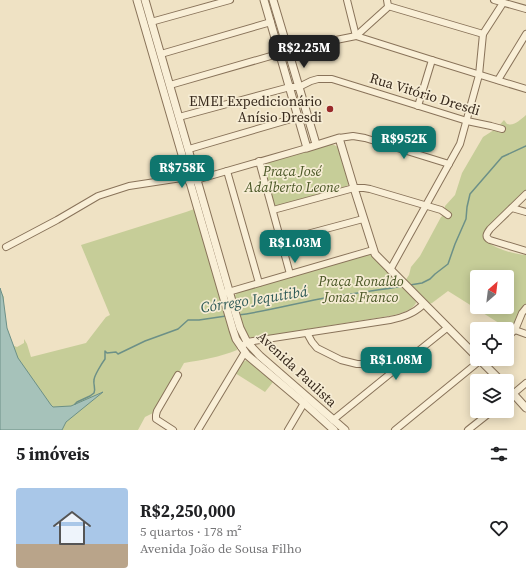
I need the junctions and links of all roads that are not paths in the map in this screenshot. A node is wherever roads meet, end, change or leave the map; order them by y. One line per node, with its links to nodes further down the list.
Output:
1 (137, 0): 39 (street, Avenida Paulista)
2 (145, 0): 11 (street, Avenida Paulista)
3 (230, 0): 11 (street)
4 (264, 0): 12 (street)
5 (273, 0): 17 (street)
6 (347, 0): 15 (street)
7 (494, 0): 8 (street)
8 (503, 2): 10 (street); 13 (street)
9 (387, 3): 13 (street); 15 (street)
10 (526, 10)
11 (151, 22): 18 (street, Avenida Paulista)
12 (271, 22): 18 (street); 19 (street)
13 (483, 34): 21 (street)
14 (526, 34): 22 (street)
15 (356, 36): 16 (street); 20 (street)
16 (336, 40)
17 (288, 51): 19 (street); 25 (street)
18 (161, 54): 23 (street, Avenida Paulista)
19 (280, 54): 23 (street); 24 (street)
20 (432, 60): 21 (street); 27 (street)
21 (479, 75): 22 (street); 30 (street)
22 (498, 80): 26 (street)
23 (170, 85): 28 (street, Avenida Paulista)
24 (290, 87): 25 (street, Rua Vitório Dresdi); 28 (street, Rua Vitório Dresdi); 29 (street)
25 (300, 87): 27 (street, Rua Vitório Dresdi); 33 (street)
26 (526, 89)
27 (418, 106): 30 (street, Rua Vitório Dresdi)
28 (179, 117): 35 (street, Avenida Paulista)
29 (298, 117): 34 (street); 35 (street)
30 (467, 121): 31 (street, Rua Vitório Dresdi); 37 (street)
31 (502, 129)
32 (339, 138): 33 (street); 37 (street); 41 (street)
33 (316, 144): 34 (street)
34 (307, 148): 36 (street)
35 (189, 149): 40 (street, Avenida Paulista)
36 (259, 161): 38 (street); 45 (street)
37 (449, 164): 43 (street)
38 (227, 171): 40 (street); 55 (street)
39 (189, 179): 40 (street); 50 (street); 56 (street, Avenida Paulista)
40 (197, 179): 56 (street, Avenida Paulista)
41 (354, 188): 43 (street); 45 (street); 48 (street)
42 (526, 194): 44 (street)
43 (426, 205): 47 (street); 53 (street)
44 (512, 208): 46 (street); 52 (street)
45 (273, 210): 49 (street)
46 (526, 212)
47 (448, 216)
48 (363, 219): 49 (street); 51 (street)
49 (281, 241): 54 (street)
50 (6, 247)
51 (373, 250): 53 (street); 54 (street)
52 (526, 251)
53 (390, 270): 57 (street)
54 (290, 274): 55 (street)
55 (260, 283): 56 (street)
56 (226, 293): 63 (street, Avenida Paulista)
57 (424, 304): 59 (street); 61 (street)
58 (526, 308): 60 (street)
59 (448, 328): 64 (street); 65 (street)
60 (515, 330): 62 (street)
61 (307, 333): 63 (street); 65 (street)
62 (526, 334)
63 (244, 347): 73 (street, Avenida Paulista); 76 (street, Avenida Paulista); 78 (street)
64 (470, 349)
65 (402, 364): 76 (street)
66 (472, 366): 82 (street)
67 (487, 366): 68 (street)
68 (494, 374)
69 (178, 375): 77 (street)
70 (526, 383): 71 (street)
71 (514, 393)
72 (514, 395): 74 (street)
73 (304, 403): 79 (street); 80 (street, Avenida Paulista)
74 (526, 408)
75 (483, 418): 83 (street)
76 (333, 420): 81 (street, Avenida Paulista)
77 (173, 430)
78 (198, 430)
79 (288, 430)
80 (334, 430)
81 (345, 430)
82 (395, 430)
83 (468, 430)

